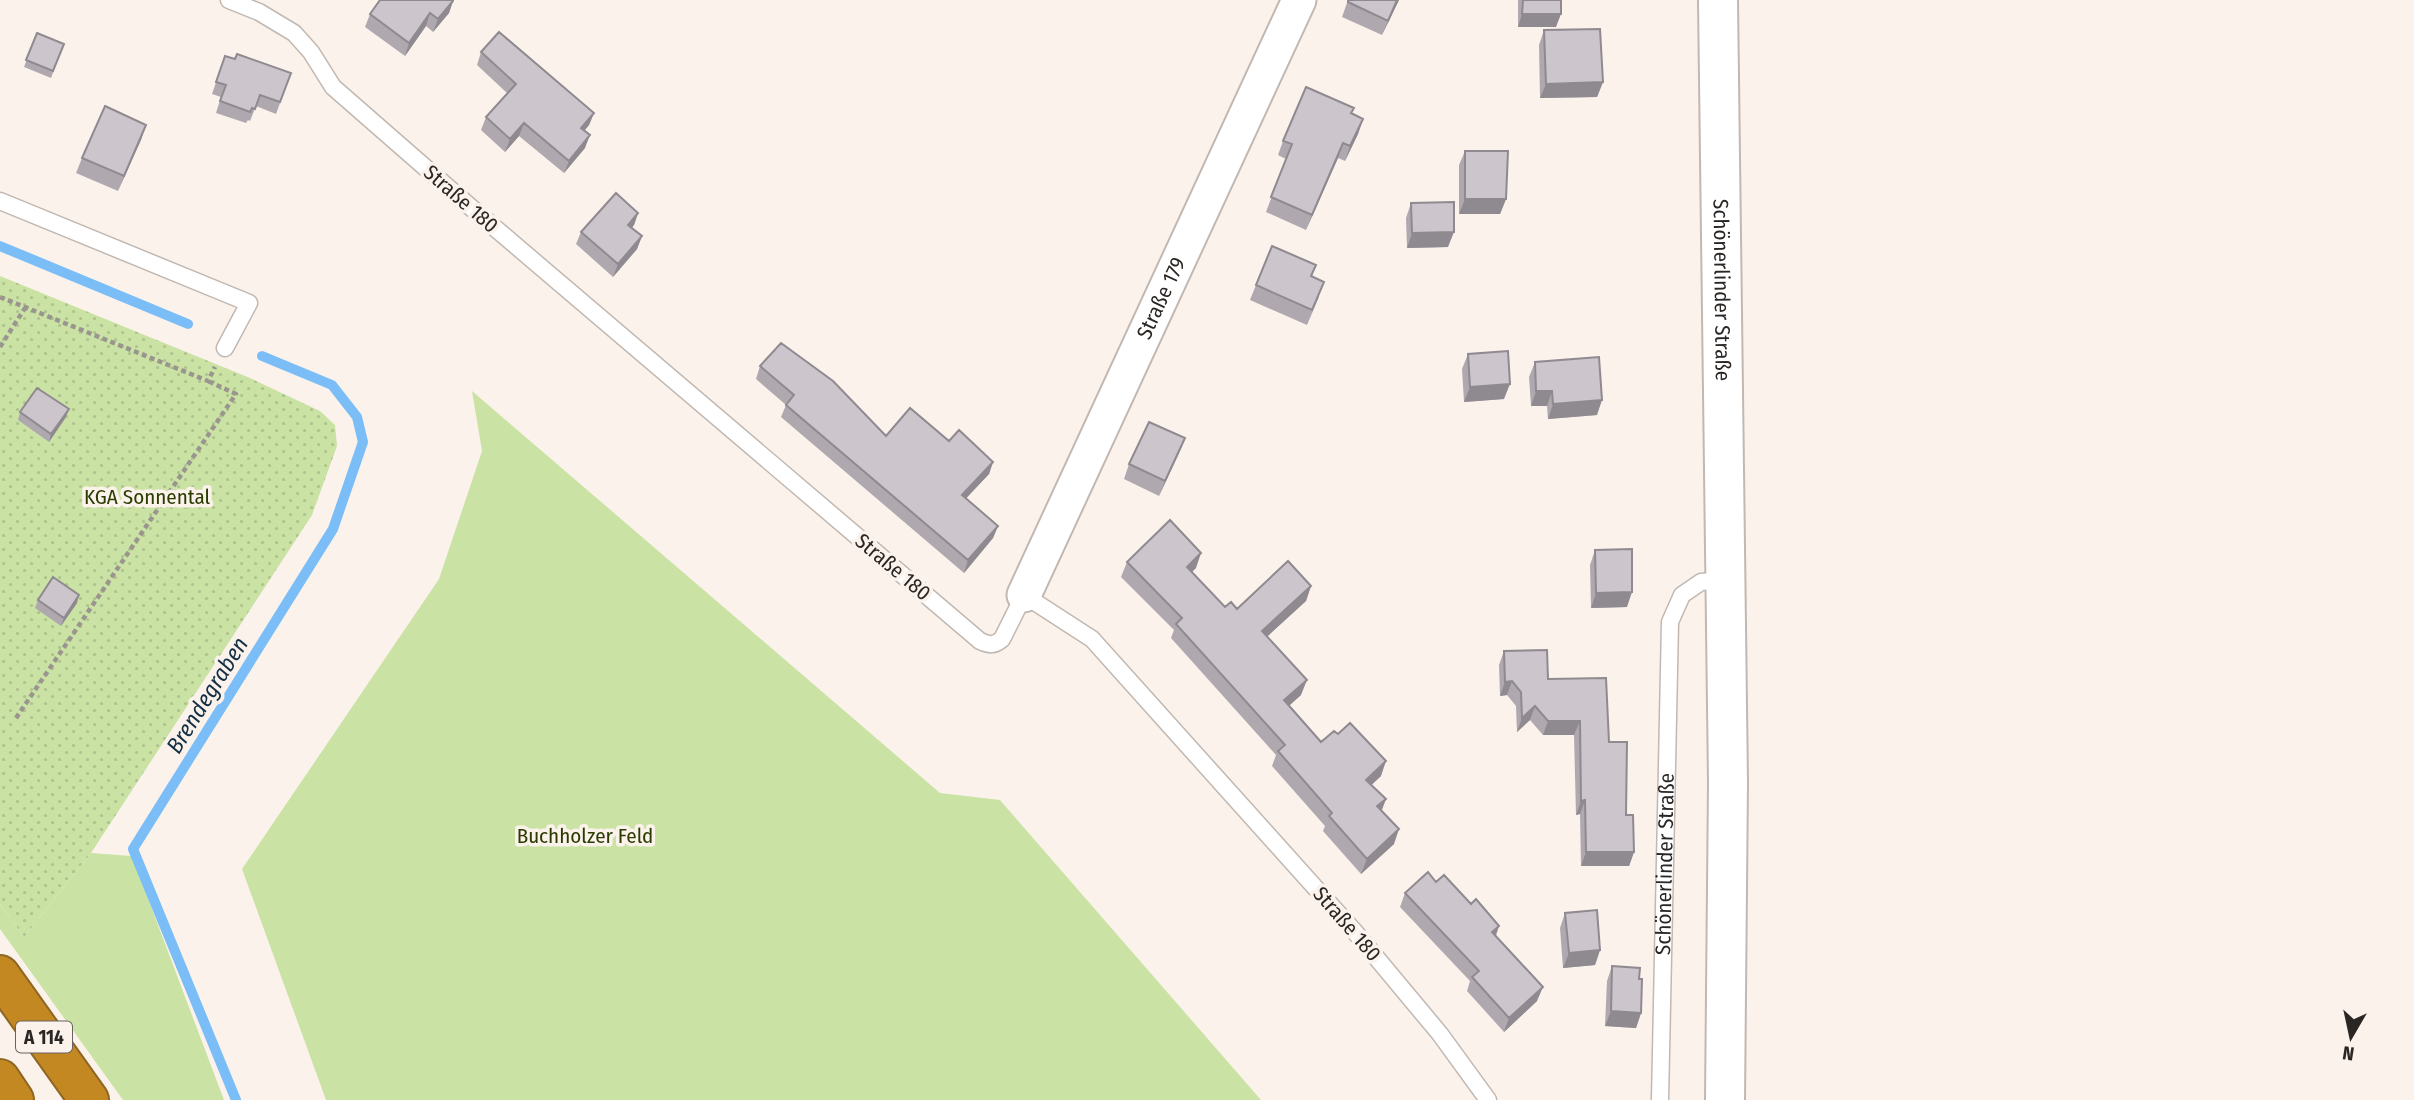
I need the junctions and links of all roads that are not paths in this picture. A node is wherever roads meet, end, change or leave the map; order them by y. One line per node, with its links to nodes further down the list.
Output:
1 (229, 0): 7 (lane, Straße 180)
2 (1299, 0): 7 (street, Straße 179)
3 (1718, 0): 6 (main road, Schönerlinder Straße)
4 (0, 201): 5 (lane)
5 (225, 348)
6 (1726, 580): 13 (lane, Schönerlinder Straße); 14 (main road, Schönerlinder Straße)
7 (1024, 595): 12 (lane, Straße 180)
8 (0, 975): 11 (highway, A 114)
9 (0, 1079): 10 (highway, A 114)
10 (15, 1100)
11 (89, 1100)
12 (1488, 1100)
13 (1660, 1100)
14 (1725, 1100)

